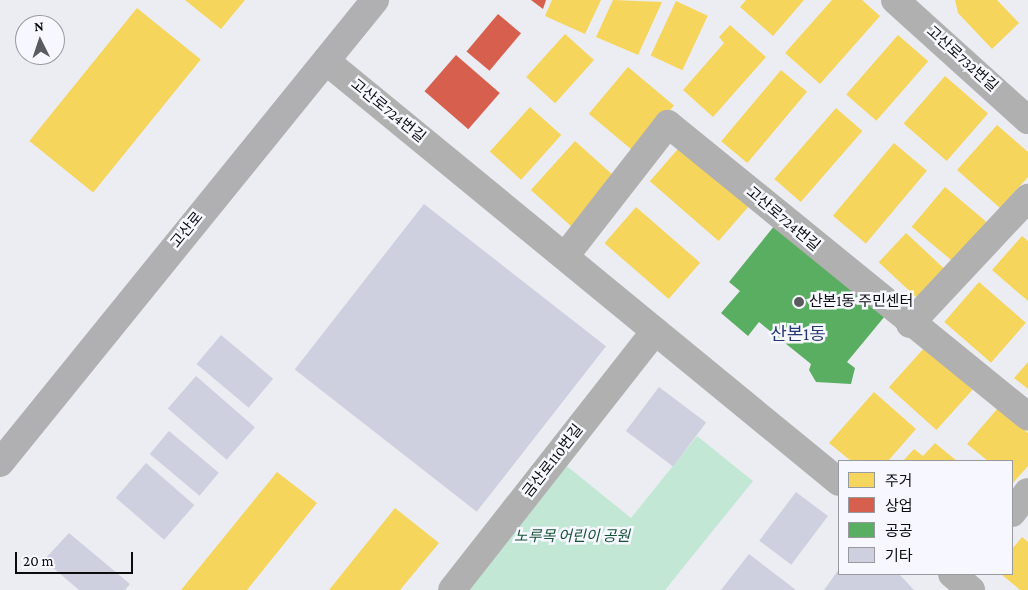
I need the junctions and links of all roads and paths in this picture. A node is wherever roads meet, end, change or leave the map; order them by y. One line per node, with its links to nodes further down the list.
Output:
1 (375, 0): 3 (street, 고산로)
2 (910, 5): 4 (street, 고산로732번길)
3 (326, 61): 6 (street, 고산로724번길); 10 (street, 고산로)
4 (1028, 120)
5 (1028, 198): 7 (street)
6 (566, 255): 7 (street, 고산로724번길); 8 (street, 고산로724번길)
7 (910, 324): 9 (street, 고산로724번길)
8 (655, 331): 11 (street, 고산로724번길); 12 (street, 금산로110번길)
9 (1028, 417)
10 (0, 463)
11 (838, 481)
12 (452, 590)

